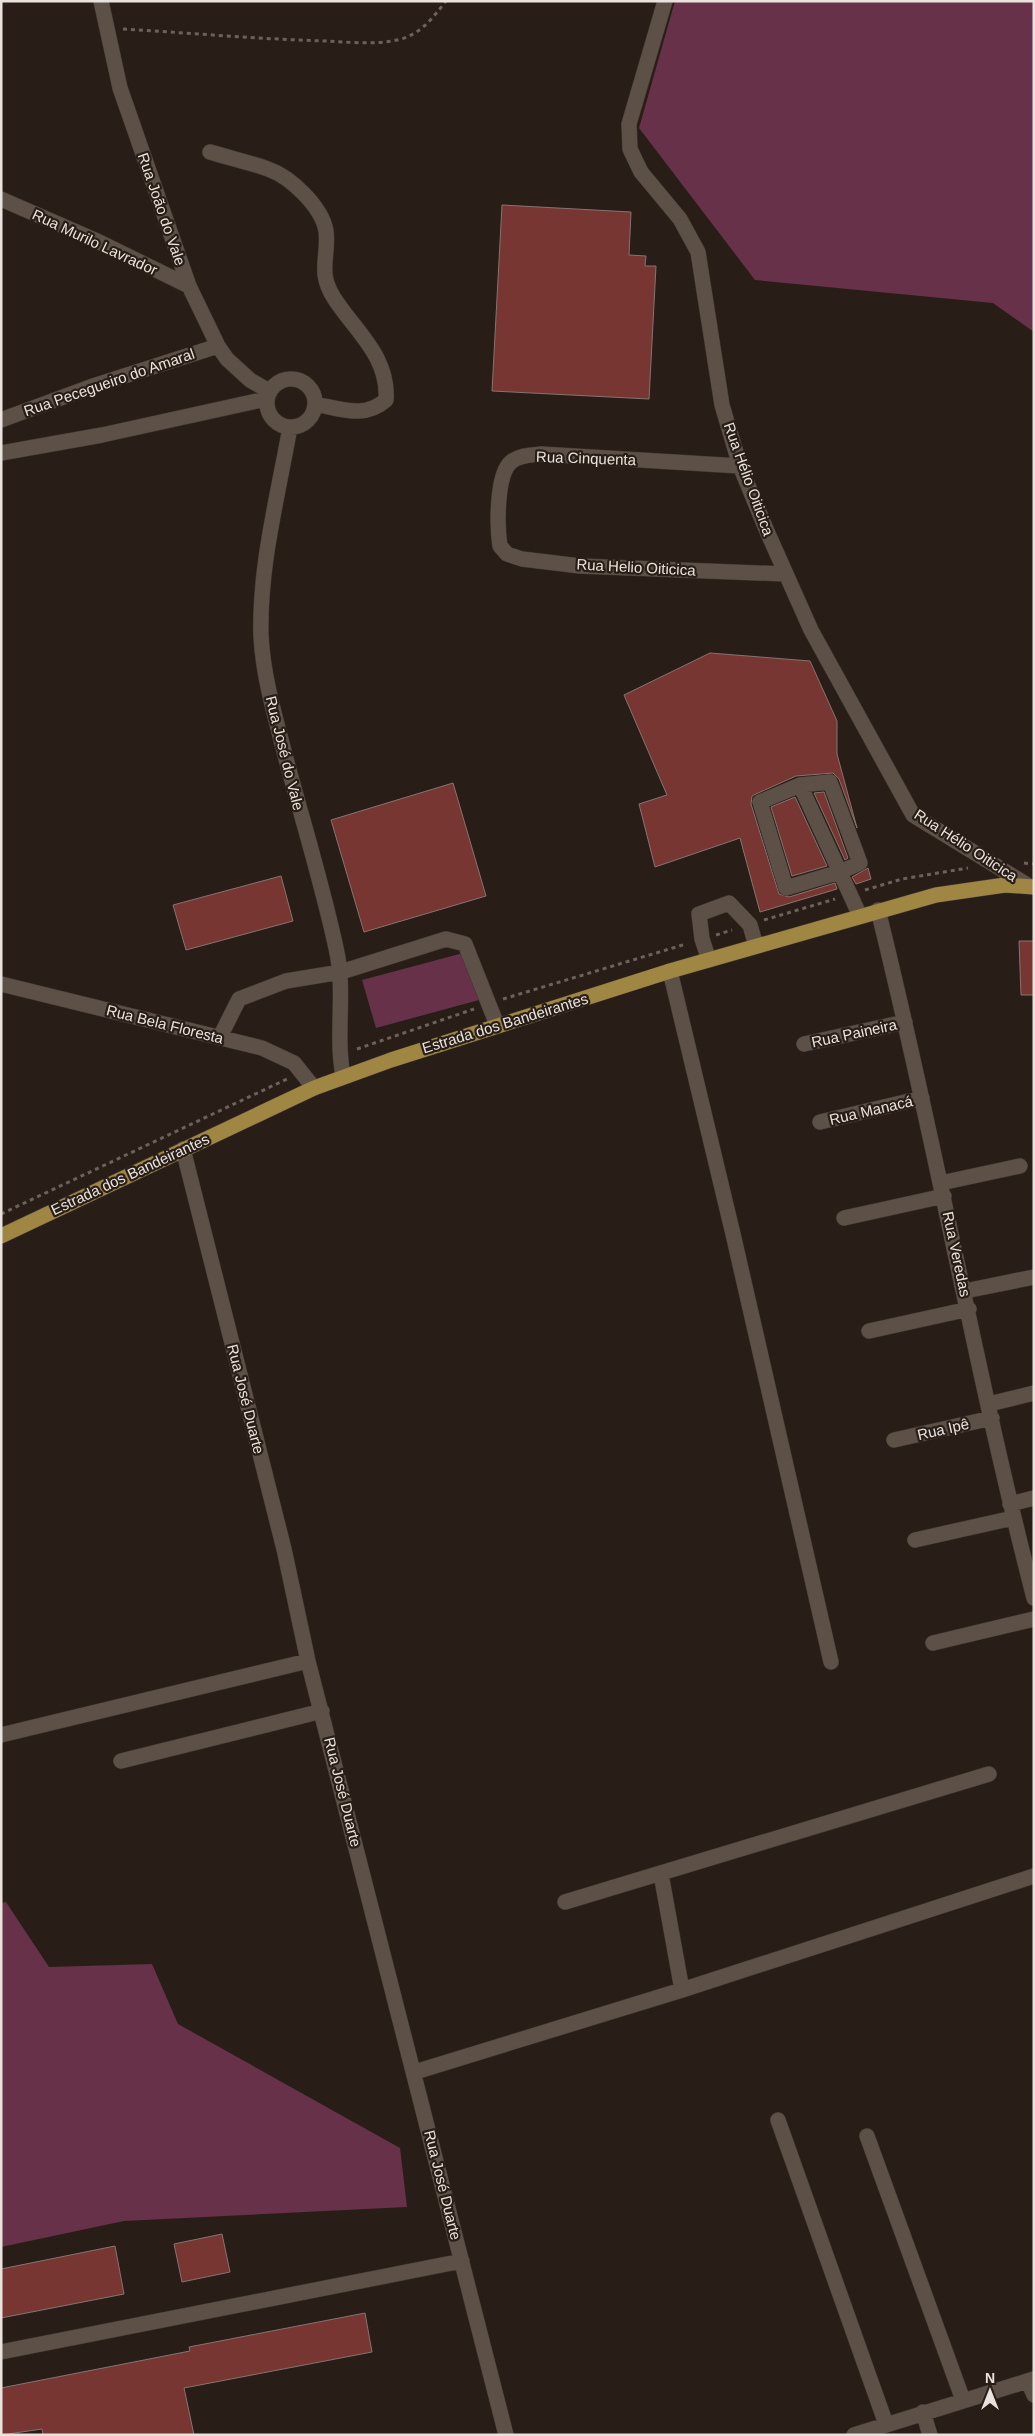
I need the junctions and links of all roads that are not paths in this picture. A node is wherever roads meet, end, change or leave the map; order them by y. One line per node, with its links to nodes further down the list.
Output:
1 (101, 1): 5 (street, Rua João do Vale)
2 (665, 1): 12 (street, Rua Hélio Oiticica)
3 (210, 152): 8 (street)
4 (1, 198): 5 (street, Rua Murilo Lavrador)
5 (189, 286): 6 (street, Rua João do Vale)
6 (218, 346): 7 (street, Rua João do Vale); 9 (street, Rua Pecegueiro do Amaral)
7 (268, 395): 8 (street); 10 (street); 11 (street)
8 (315, 404): 10 (street)
9 (1, 420)
10 (290, 427): 23 (street, Rua José do Vale)
11 (1, 453)
12 (740, 466): 13 (street, Rua Cinquenta); 14 (street, Rua Hélio Oiticica)
13 (499, 537): 14 (street, Rua Helio Oiticica)
14 (785, 574): 17 (street, Rua Hélio Oiticica)
15 (800, 785): 16 (street); 16 (street); 16 (street)
16 (840, 872): 19 (street)
17 (1032, 886): 18 (main road, Estrada dos Bandeirantes)
18 (878, 910): 19 (main road, Estrada dos Bandeirantes); 25 (street, Rua Veredas)
19 (860, 916): 20 (main road, Estrada dos Bandeirantes)
20 (756, 946): 21 (main road, Estrada dos Bandeirantes); 21 (street)
21 (709, 960): 22 (main road, Estrada dos Bandeirantes)
22 (670, 971): 26 (main road, Estrada dos Bandeirantes); 52 (street)
23 (340, 972): 26 (street); 27 (street); 29 (street, Rua José do Vale)
24 (1, 984): 27 (street, Rua Bela Floresta)
25 (905, 1022): 28 (street, Rua Paineira); 31 (street, Rua Veredas)
26 (497, 1025): 29 (main road, Estrada dos Bandeirantes)
27 (220, 1037): 30 (street, Rua Bela Floresta)
28 (804, 1044)
29 (343, 1076): 30 (main road, Estrada dos Bandeirantes)
30 (314, 1088): 33 (main road, Estrada dos Bandeirantes)
31 (922, 1098): 32 (street, Rua Manacá); 35 (street, Rua Veredas)
32 (820, 1122)
33 (183, 1149): 37 (main road, Estrada dos Bandeirantes); 51 (street, Rua José Duarte)
34 (1020, 1166): 35 (street)
35 (943, 1190): 36 (street); 39 (street, Rua Veredas)
36 (844, 1218)
37 (1, 1236)
38 (1034, 1276): 39 (street)
39 (965, 1291): 40 (street, Rua Veredas)
40 (969, 1309): 41 (street); 43 (street, Rua Veredas)
41 (869, 1332)
42 (1034, 1393): 43 (street, Rua Ipê)
43 (990, 1411): 44 (street, Rua Ipê); 46 (street, Rua Veredas)
44 (894, 1440)
45 (1034, 1498): 46 (street)
46 (1012, 1511): 47 (street); 48 (street, Rua Veredas)
47 (915, 1540)
48 (1034, 1598)
49 (1034, 1619): 50 (street)
50 (933, 1643)
51 (308, 1661): 53 (street, Rua José Duarte); 54 (street)
52 (831, 1662)
53 (322, 1711): 55 (street); 61 (street, Rua José Duarte)
54 (1, 1735)
55 (121, 1761)
56 (989, 1774): 57 (street)
57 (661, 1874): 59 (street); 60 (street)
58 (1034, 1876): 60 (street)
59 (565, 1902)
60 (682, 1990): 61 (street)
61 (415, 2072): 64 (street, Rua José Duarte)
62 (778, 2120): 70 (street)
63 (867, 2136): 68 (street)
64 (462, 2261): 65 (street); 71 (street, Rua José Duarte)
65 (1, 2352)
66 (1031, 2380): 67 (street); 68 (street)
67 (1034, 2395)
68 (963, 2400): 69 (street)
69 (923, 2412): 70 (street); 73 (street)
70 (886, 2424): 72 (street)
71 (506, 2435)
72 (854, 2435)
73 (930, 2435)

